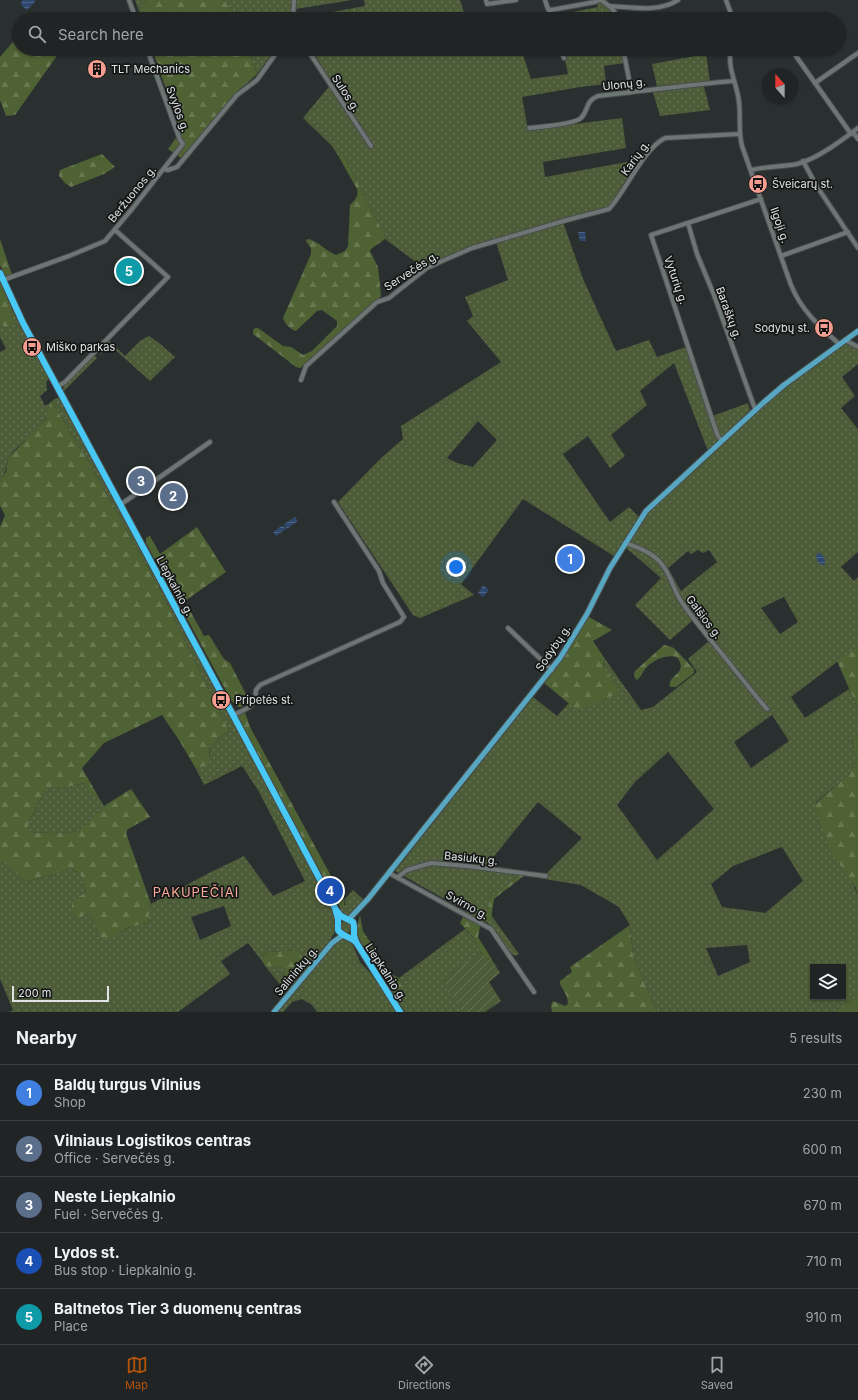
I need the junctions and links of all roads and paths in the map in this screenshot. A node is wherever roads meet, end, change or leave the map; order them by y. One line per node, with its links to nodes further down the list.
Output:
1 (129, 0): 12 (street)
2 (294, 0): 13 (street)
3 (486, 0): 4 (street)
4 (516, 0)
5 (545, 0): 11 (street)
6 (600, 0): 9 (street); 11 (street)
7 (678, 0): 10 (street)
8 (726, 0): 16 (street)
9 (609, 6): 10 (street); 14 (street)
10 (624, 7): 15 (street)
11 (549, 10)
12 (133, 12)
13 (293, 12)
14 (613, 12)
15 (619, 12)
16 (731, 12)
17 (858, 53): 25 (street)
18 (150, 56): 34 (street, Svylos g.)
19 (274, 56): 34 (street, Beržuonos g.)
20 (312, 56): 32 (street, Sulos g.)
21 (624, 56): 26 (street)
22 (730, 56): 24 (street, Ilgoji g.)
23 (796, 56): 25 (street)
24 (733, 81): 26 (street, Ulonų g.); 30 (street, Ilgoji g.)
25 (815, 84): 29 (street)
26 (630, 92): 27 (street, Ulonų g.)
27 (529, 128)
28 (858, 128): 29 (street)
29 (852, 133): 31 (street); 33 (street)
30 (739, 134): 35 (street, Ilgoji g.); 37 (street, Karių g.)
31 (858, 139)
32 (371, 146)
33 (803, 161): 35 (street); 40 (street)
34 (164, 169): 39 (street, Beržuonos g.)
35 (751, 170): 36 (street, Ilgoji g.)
36 (761, 199): 38 (street, Vyturių g.); 42 (street, Ilgoji g.)
37 (559, 223): 49 (street, Servečės g.)
38 (688, 223): 51 (street, Baraškų g.); 52 (street, Vyturių g.)
39 (115, 230): 44 (street, Beržuonos g.); 50 (street)
40 (848, 232): 41 (street); 42 (street)
41 (858, 248)
42 (781, 256): 47 (street, Ilgoji g.)
43 (0, 273): 44 (highway, Liepkalnio g.)
44 (3, 280): 50 (highway, Liepkalnio g.)
45 (858, 331): 46 (main road, Sodybų g.)
46 (845, 340): 47 (main road, Sodybų g.); 48 (street)
47 (839, 344): 51 (main road, Sodybų g.)
48 (858, 347)
49 (301, 380)
50 (57, 387): 55 (highway, Liepkalnio g.)
51 (755, 409): 52 (main road, Sodybų g.)
52 (722, 440): 56 (main road, Sodybų g.)
53 (210, 442): 55 (street)
54 (334, 502): 60 (street)
55 (120, 505): 60 (highway, Liepkalnio g.)
56 (626, 543): 58 (main road, Sodybų g.); 59 (street, Galšios g.)
57 (508, 628): 58 (street)
58 (552, 670): 61 (main road, Sodybų g.)
59 (766, 709)
60 (233, 715): 64 (highway, Liepkalnio g.)
61 (389, 873): 63 (street, Svirno g.); 65 (main road, Sodybų g.)
62 (546, 876): 63 (street, Basiukų g.)
63 (398, 878): 74 (street, Svirno g.)
64 (335, 908): 66 (highway); 67 (highway)
65 (359, 909): 66 (main road, Sodybų g.); 68 (main road, Sodybų g.)
66 (347, 918): 67 (highway); 68 (highway)
67 (338, 923): 69 (highway)
68 (354, 924): 70 (highway)
69 (338, 930): 71 (highway); 73 (main road, Salininkų g.)
70 (353, 931): 71 (highway); 72 (highway)
71 (345, 935): 72 (highway); 73 (main road, Salininkų g.)
72 (356, 942): 76 (highway, Liepkalnio g.)
73 (332, 943): 75 (main road, Salininkų g.)
74 (534, 992)
75 (274, 1012)
76 (400, 1012)

